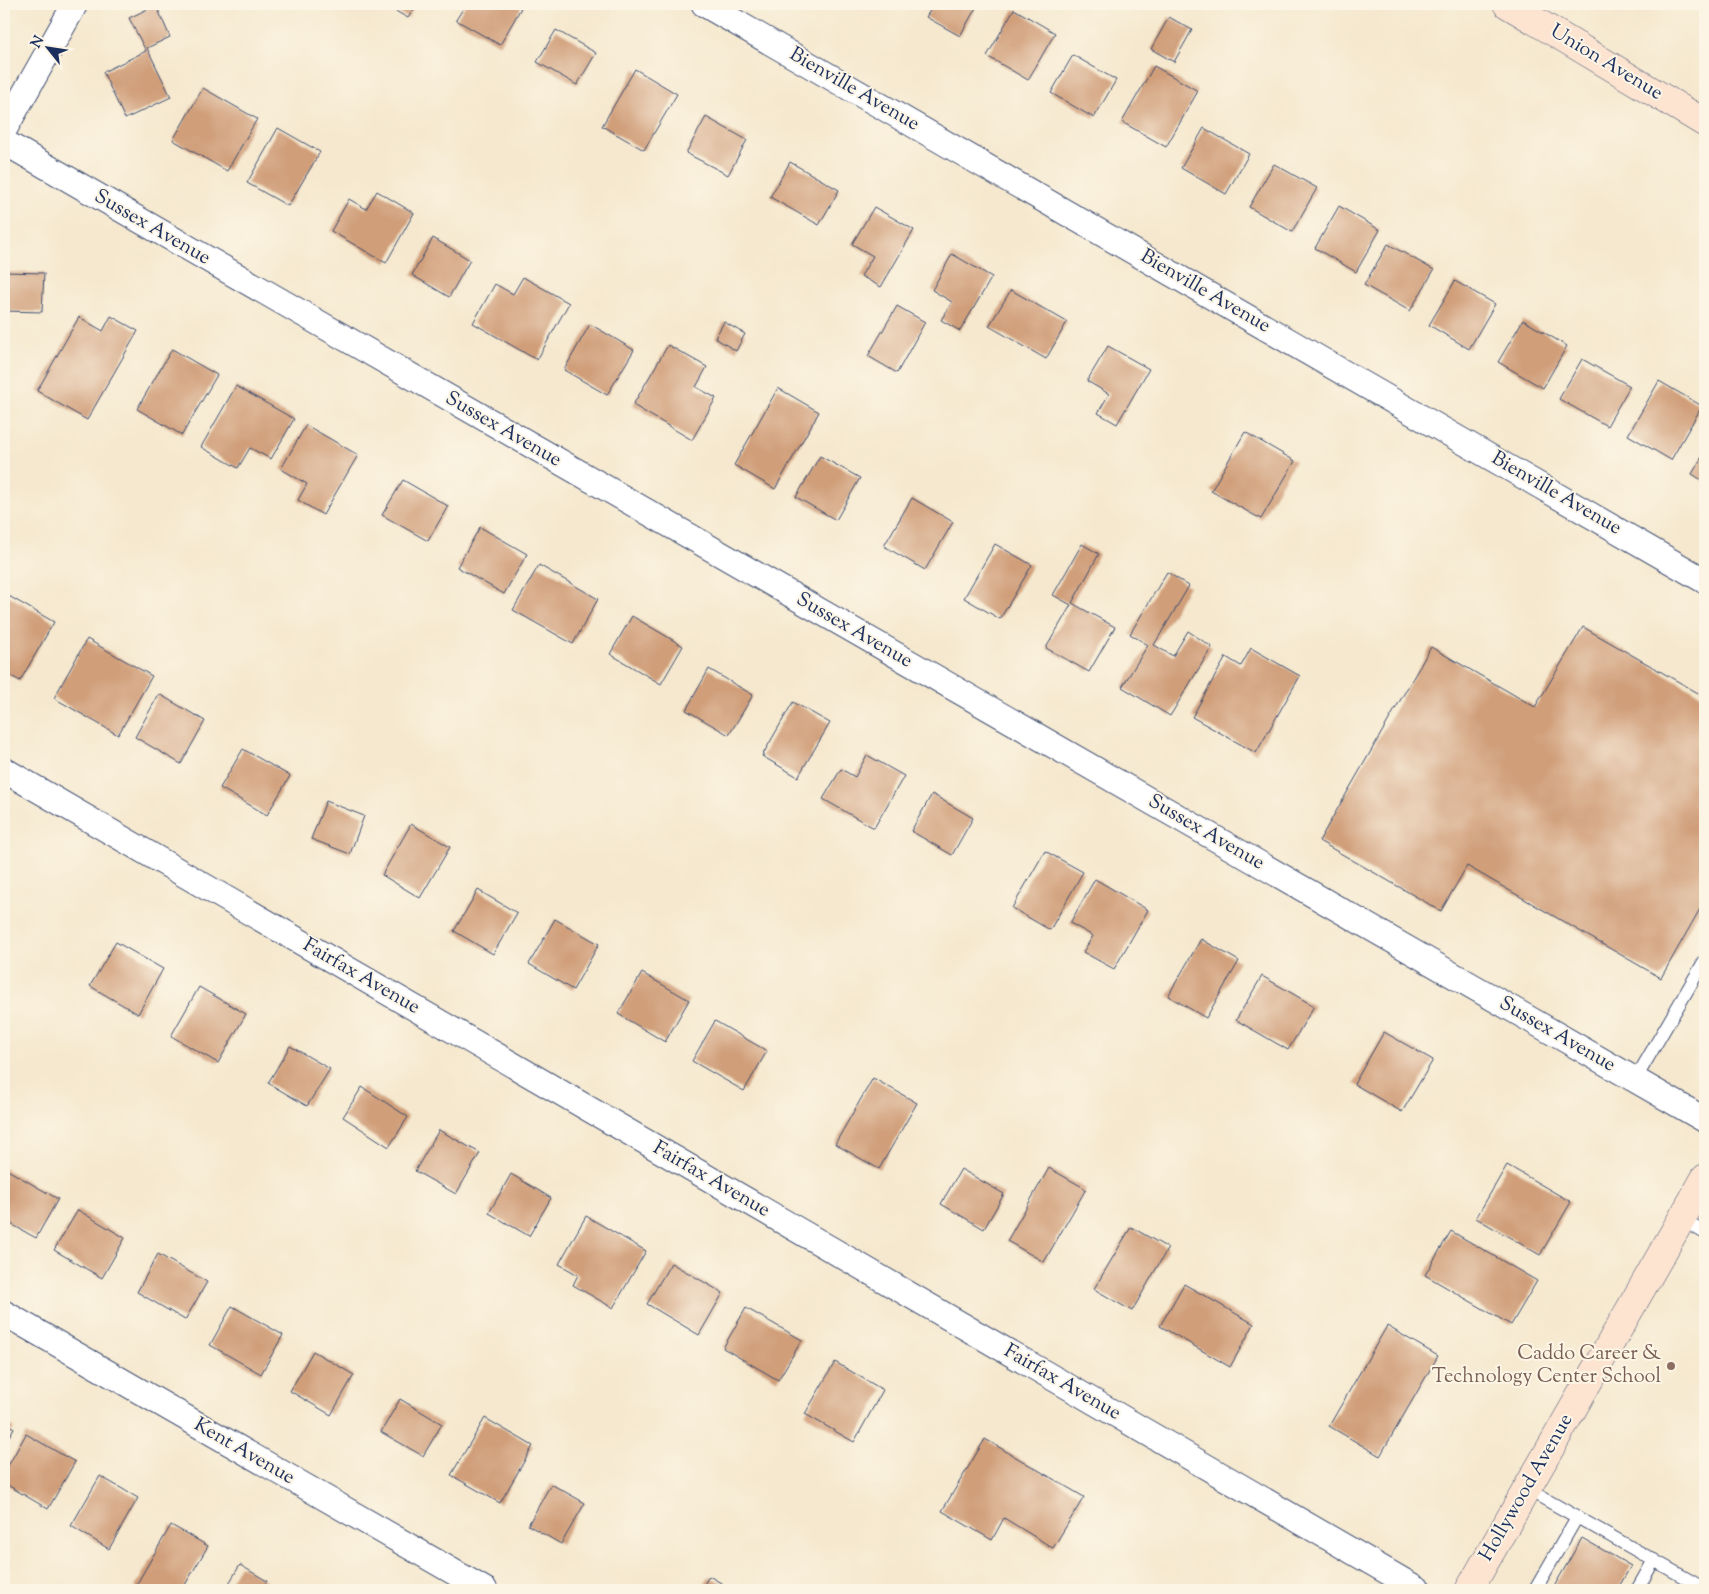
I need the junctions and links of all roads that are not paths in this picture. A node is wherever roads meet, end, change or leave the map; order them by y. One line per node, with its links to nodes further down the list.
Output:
1 (75, 4): 5 (street)
2 (704, 4): 7 (street, Bienville Avenue)
3 (1507, 4): 4 (main road, Union Avenue)
4 (1705, 123)
5 (4, 130)
6 (4, 142): 10 (street, Sussex Avenue)
7 (1705, 581)
8 (4, 770): 21 (street, Fairfax Avenue)
9 (1705, 960): 10 (lane)
10 (1635, 1080): 11 (street, Sussex Avenue)
11 (1705, 1120)
12 (1705, 1178): 13 (main road, Hollywood Avenue)
13 (1681, 1219): 14 (lane); 16 (main road, Hollywood Avenue)
14 (1705, 1233)
15 (4, 1313): 20 (street, Kent Avenue)
16 (1527, 1489): 17 (lane); 22 (main road, Hollywood Avenue)
17 (1577, 1517): 18 (lane); 23 (lane)
18 (1654, 1560): 19 (lane); 24 (lane)
19 (1705, 1589)
20 (485, 1590)
21 (1418, 1590)
22 (1469, 1590)
23 (1536, 1590)
24 (1637, 1590)

